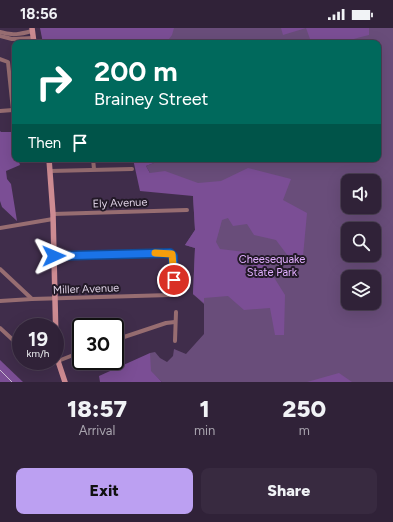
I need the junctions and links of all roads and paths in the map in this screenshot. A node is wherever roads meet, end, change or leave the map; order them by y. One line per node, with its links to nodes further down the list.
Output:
1 (32, 30): 2 (street); 4 (main road)
2 (0, 32)
3 (0, 36): 4 (street)
4 (34, 40)
5 (0, 59): 6 (street)
6 (12, 94)
7 (12, 110): 8 (street)
8 (0, 111)
9 (49, 162): 13 (main road)
10 (93, 162): 11 (street)
11 (94, 169): 12 (street); 13 (street)
12 (132, 169)
13 (50, 171): 15 (main road)
14 (187, 210): 15 (street, Ely Avenue)
15 (53, 216): 16 (street, Ely Avenue); 17 (main road)
16 (0, 228)
17 (54, 256): 20 (main road); 20 (street, Miller Avenue)
18 (0, 269): 19 (street)
19 (32, 299): 20 (street, Miller Avenue); 21 (street, Miller Avenue)
20 (54, 299): 23 (main road)
21 (0, 301)
22 (176, 312): 24 (street)
23 (54, 318)
24 (175, 322): 26 (street); 28 (street)
25 (0, 328): 27 (street)
26 (124, 337)
27 (12, 339)
28 (174, 340)
29 (61, 370): 30 (main road)
30 (65, 382)

